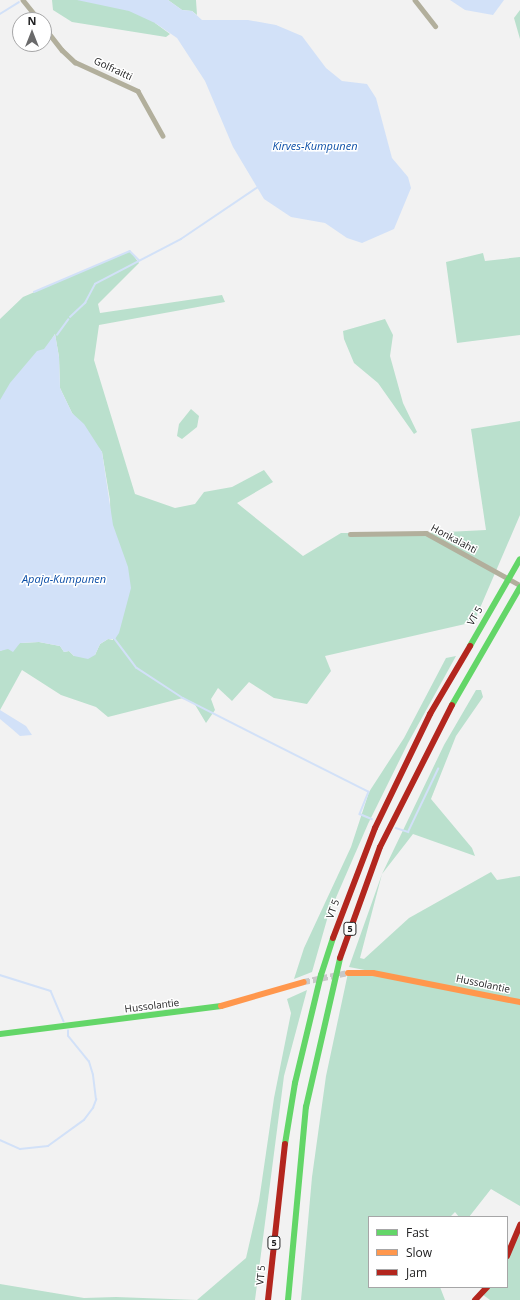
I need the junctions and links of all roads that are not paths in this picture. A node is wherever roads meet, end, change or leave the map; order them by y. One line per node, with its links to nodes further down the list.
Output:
1 (23, 0): 3 (street)
2 (415, 0): 4 (street)
3 (32, 12)
4 (435, 26)
5 (52, 37): 6 (street, Golfraitti)
6 (163, 136)
7 (350, 534): 9 (street, Honkalahti)
8 (520, 559): 17 (main road, VT 5 / 5)
9 (519, 588): 18 (main road, 5)
10 (348, 973): 12 (main road, Hussolantie)
11 (304, 982): 13 (main road, Hussolantie)
12 (520, 1002)
13 (0, 1034)
14 (520, 1225): 15 (main road)
15 (508, 1254)
16 (486, 1288): 19 (main road)
17 (268, 1300)
18 (288, 1300)
19 (475, 1300)

